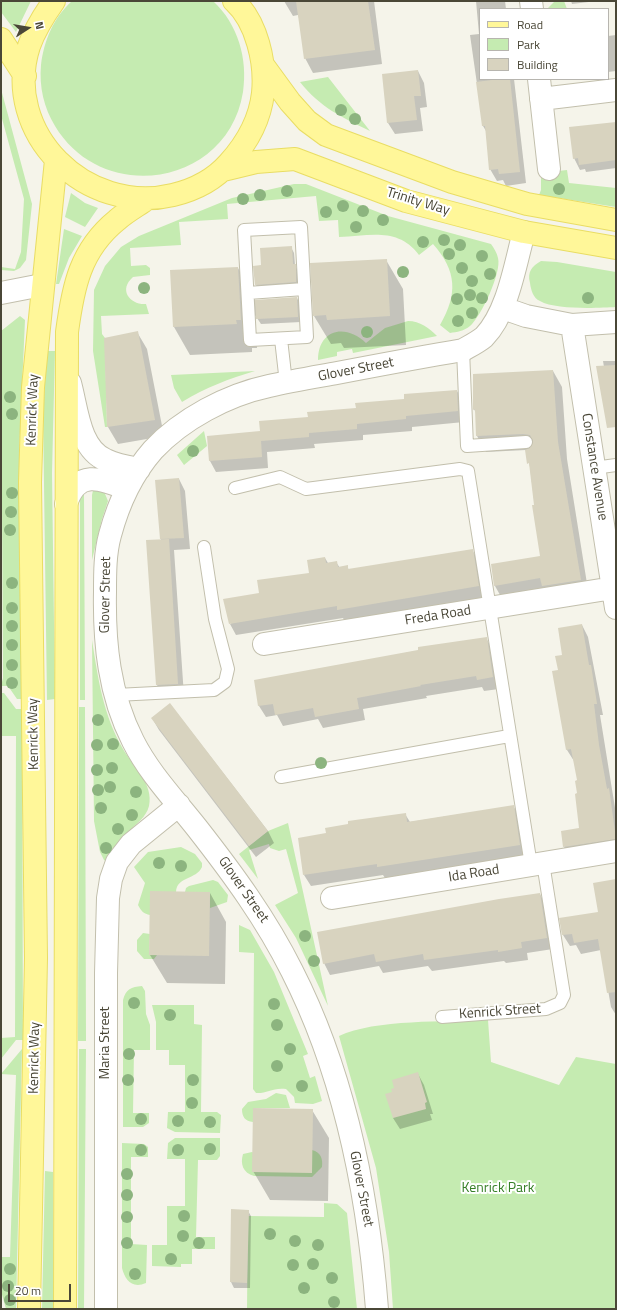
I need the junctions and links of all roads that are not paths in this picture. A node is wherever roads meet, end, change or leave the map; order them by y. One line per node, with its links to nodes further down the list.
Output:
1 (54, 1): 5 (main road)
2 (236, 2): 4 (main road)
3 (1, 40): 5 (main road)
4 (263, 65): 9 (main road); 12 (main road, Trinity Way)
5 (25, 76): 8 (main road)
6 (540, 89): 7 (street); 10 (street)
7 (616, 90)
8 (56, 160): 11 (main road); 15 (main road, Kenrick Way)
9 (223, 170): 11 (main road); 13 (main road, Trinity Way)
10 (549, 170)
11 (147, 199): 24 (main road, Kenrick Way)
12 (616, 220)
13 (524, 232): 14 (main road, Trinity Way); 19 (street, Glover Street)
14 (616, 248)
15 (42, 285): 17 (street); 45 (main road, Kenrick Way)
16 (304, 289): 18 (lane); 18 (lane); 22 (lane)
17 (1, 292)
18 (248, 293): 22 (lane)
19 (502, 308): 21 (street); 23 (street, Glover Street)
20 (616, 322): 21 (street)
21 (572, 325): 28 (street, Constance Avenue)
22 (281, 338): 25 (lane)
23 (463, 350): 25 (street, Glover Street); 26 (lane)
24 (66, 368): 29 (street); 32 (main road, Kenrick Way)
25 (286, 383): 29 (street, Glover Street)
26 (526, 442)
27 (616, 465): 28 (lane)
28 (594, 468): 34 (street, Constance Avenue)
29 (139, 469): 31 (street, Glover Street)
30 (235, 488): 35 (lane)
31 (127, 489): 32 (street); 37 (street, Glover Street)
32 (66, 504): 46 (main road, Kenrick Way)
33 (204, 547): 37 (lane)
34 (614, 598): 35 (street, Freda Road)
35 (489, 608): 36 (street, Freda Road); 38 (lane)
36 (264, 644)
37 (116, 695): 40 (street, Glover Street)
38 (509, 736): 39 (lane); 42 (lane)
39 (281, 777)
40 (179, 804): 47 (street, Maria Street); 48 (street, Glover Street)
41 (616, 851): 42 (street, Ida Road)
42 (537, 864): 43 (street, Ida Road); 44 (lane, Kenrick Street)
43 (332, 898)
44 (442, 1017)
45 (29, 1309)
46 (64, 1309)
47 (106, 1309)
48 (377, 1309)

